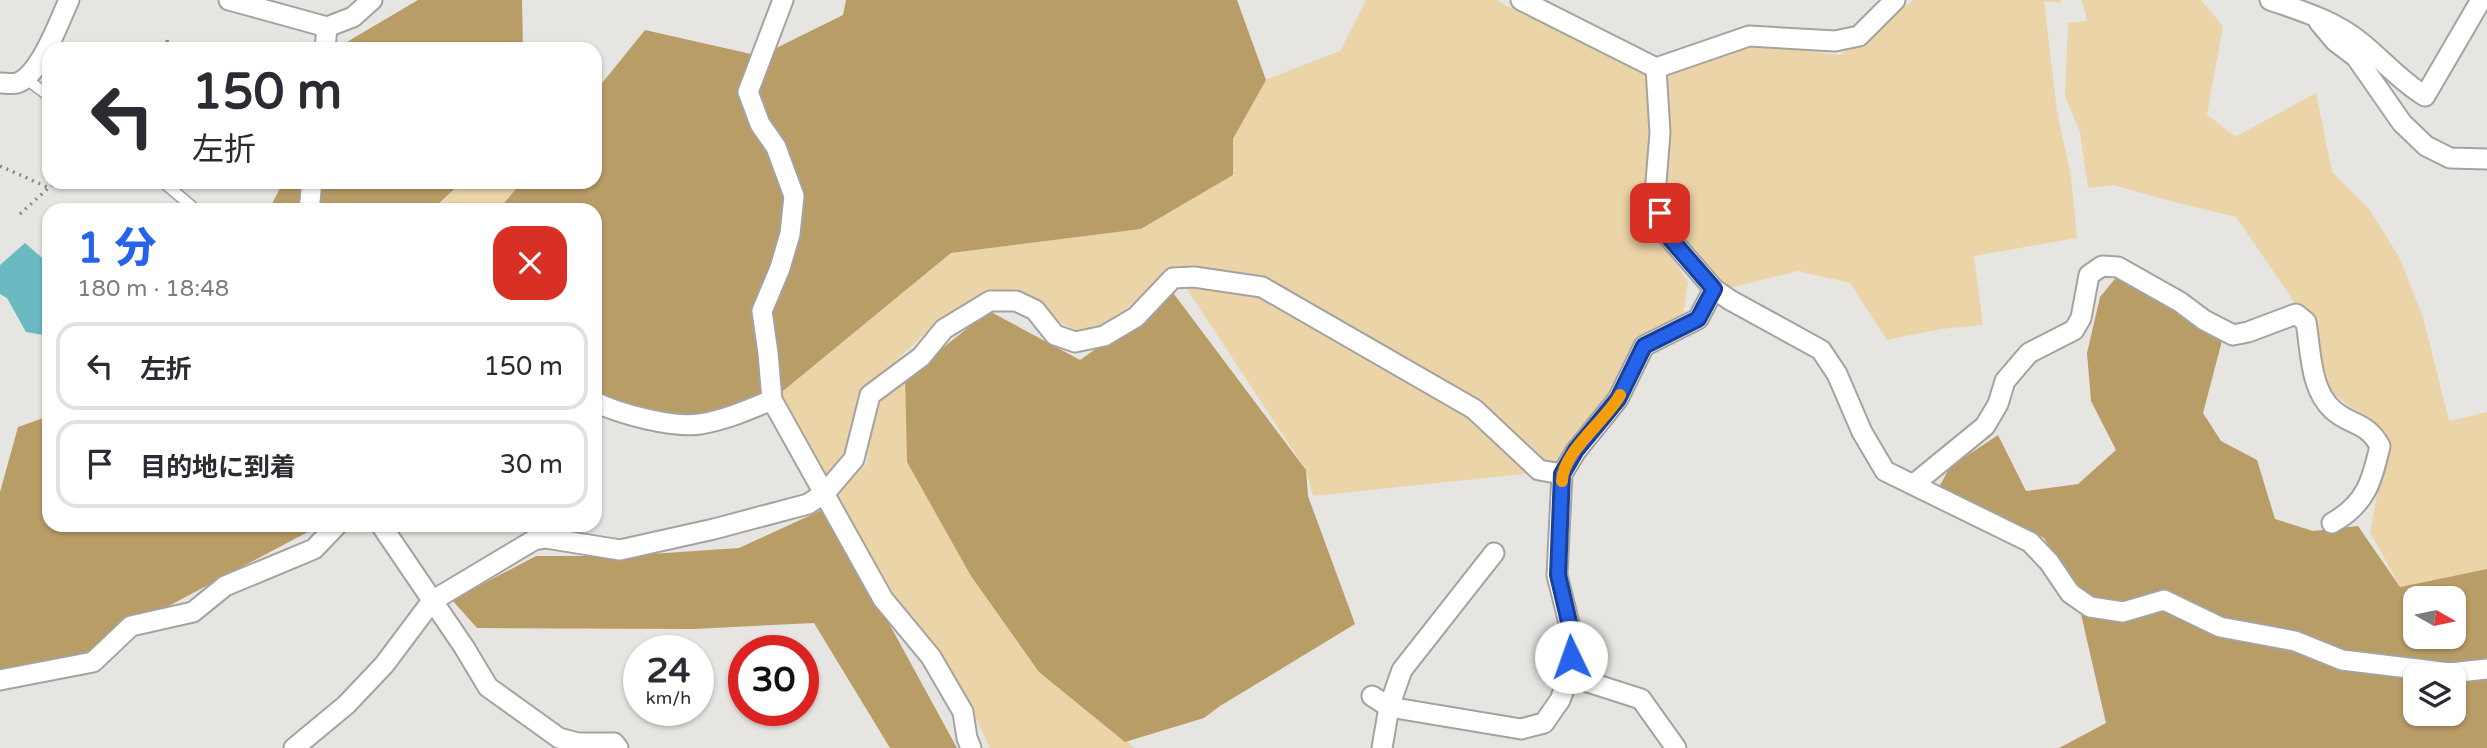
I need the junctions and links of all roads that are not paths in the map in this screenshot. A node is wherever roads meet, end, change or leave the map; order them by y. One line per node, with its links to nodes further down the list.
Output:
1 (69, 0): 11 (street)
2 (229, 0): 10 (street)
3 (372, 0): 10 (street)
4 (783, 0): 22 (street)
5 (1521, 0): 14 (street)
6 (1895, 0): 14 (street)
7 (2270, 0): 9 (street)
8 (2481, 0): 9 (street)
9 (2314, 15): 18 (street)
10 (327, 27): 12 (street)
11 (49, 42)
12 (325, 42)
13 (42, 57): 15 (street)
14 (1656, 68): 21 (street)
15 (25, 78): 16 (street); 17 (lane)
16 (0, 83)
17 (42, 91)
18 (2487, 159)
19 (171, 189): 20 (lane)
20 (188, 203)
21 (1714, 289): 24 (street); 25 (street)
22 (772, 400): 23 (street); 26 (street)
23 (602, 406)
24 (1562, 474): 26 (street); 33 (street)
25 (1914, 484): 27 (street); 32 (street)
26 (824, 493): 31 (street); 38 (street)
27 (2332, 523)
28 (330, 532): 34 (street)
29 (386, 532): 31 (street)
30 (1494, 553): 35 (street)
31 (432, 601): 36 (street); 37 (street)
32 (2487, 669)
33 (1569, 676): 35 (street); 40 (street)
34 (0, 680)
35 (1381, 701): 39 (street)
36 (293, 748)
37 (618, 748)
38 (971, 748)
39 (1382, 748)
40 (1676, 748)

